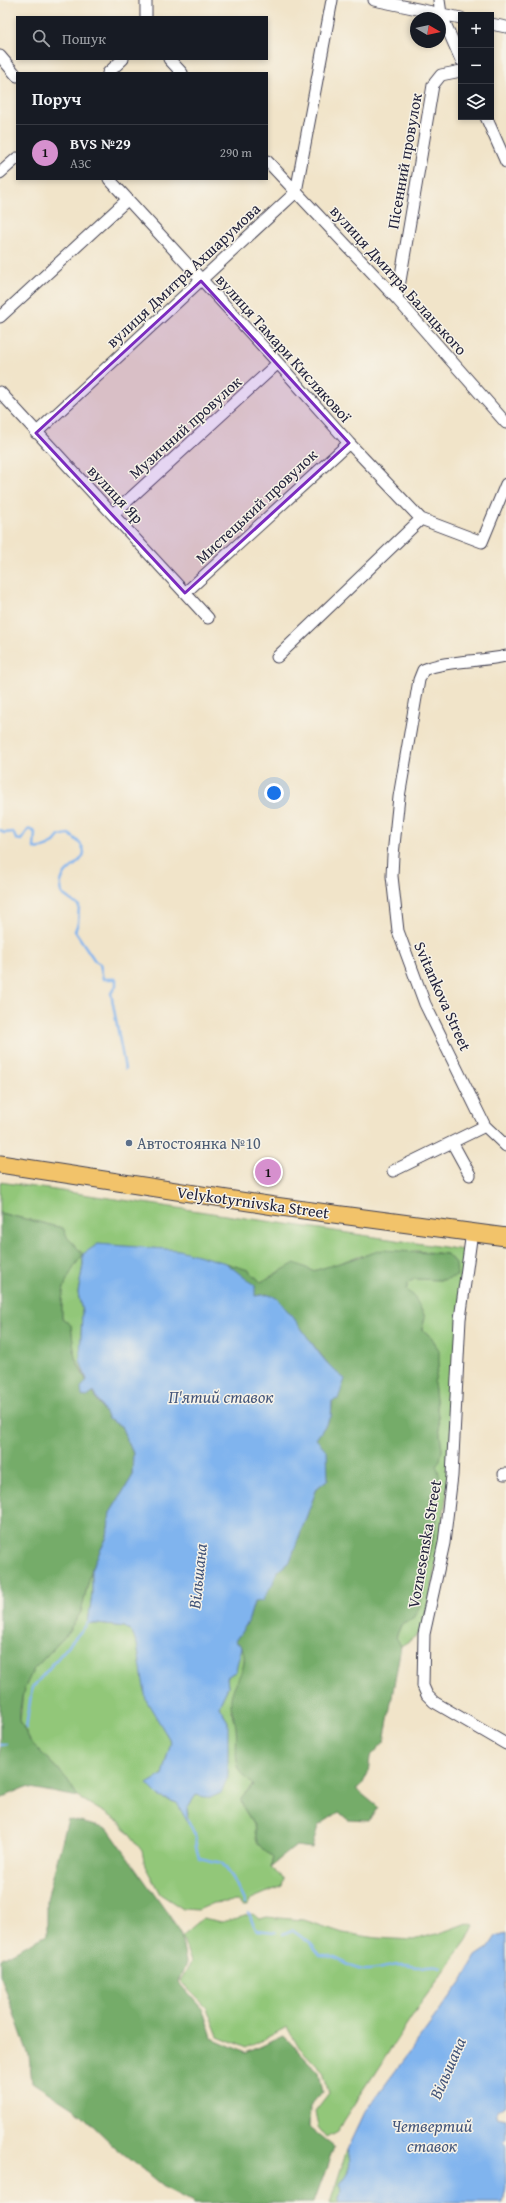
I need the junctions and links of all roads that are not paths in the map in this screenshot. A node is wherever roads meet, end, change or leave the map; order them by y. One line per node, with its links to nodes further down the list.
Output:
1 (146, 0): 8 (street)
2 (332, 0): 27 (street)
3 (374, 0): 5 (street)
4 (438, 0): 6 (street)
5 (431, 12)
6 (441, 12)
7 (446, 15): 9 (street)
8 (146, 16)
9 (458, 17)
10 (494, 25): 12 (street)
11 (446, 26): 13 (street)
12 (506, 27)
13 (458, 53)
14 (0, 56): 20 (street)
15 (122, 60): 17 (street)
16 (169, 60): 18 (street)
17 (109, 72)
18 (181, 72)
19 (458, 72): 30 (street, Пісенний провулок)
20 (16, 75)
21 (487, 120): 24 (street)
22 (16, 159): 25 (street)
23 (268, 162): 27 (street, вулиця Дмитра Балацького)
24 (506, 162)
25 (0, 173)
26 (109, 180): 28 (street, вулиця Тамари Кислякової)
27 (296, 192): 29 (street, вулиця Дмитра Ахшарумова); 30 (street, вулиця Дмитра Балацького)
28 (127, 200): 29 (street, вулиця Тамари Кислякової); 31 (street)
29 (200, 281): 32 (street, вулиця Тамари Кислякової); 35 (street, вулиця Дмитра Ахшарумова)
30 (397, 299): 34 (street, вулиця Дмитра Балацького)
31 (0, 317)
32 (278, 363): 36 (street, вулиця Тамари Кислякової); 38 (street, Музичний провулок)
33 (0, 392): 35 (street, вулиця Яр)
34 (506, 423)
35 (36, 433): 38 (street, вулиця Яр)
36 (349, 443): 39 (street, вулиця Тамари Кислякової); 40 (street, Мистецький провулок)
37 (506, 484): 39 (street)
38 (113, 514): 40 (street, вулиця Яр)
39 (422, 519): 43 (street)
40 (185, 593): 41 (street, вулиця Яр)
41 (208, 618)
42 (506, 656): 44 (street, Svitankova Street)
43 (277, 657)
44 (485, 1126): 45 (street); 46 (street, Svitankova Street)
45 (453, 1144): 48 (street); 49 (street)
46 (506, 1146)
47 (0, 1164): 50 (main road, Velykotyrnivska Street)
48 (393, 1171)
49 (470, 1175)
50 (472, 1232): 51 (main road, Velykotyrnivska Street); 52 (street, Voznesenska Street)
51 (506, 1237)
52 (506, 1744)

